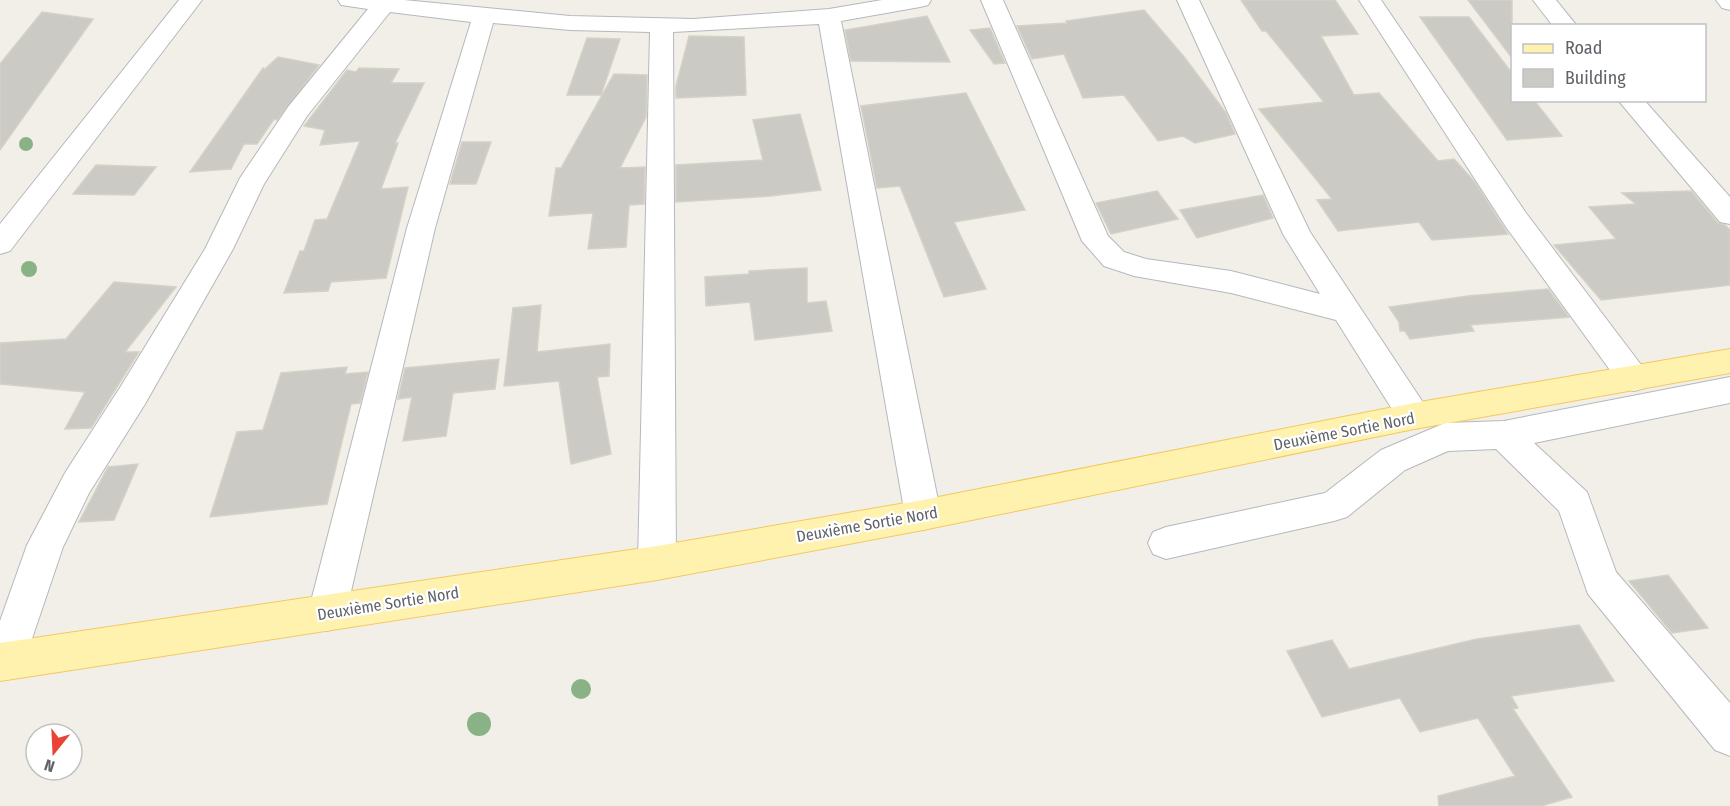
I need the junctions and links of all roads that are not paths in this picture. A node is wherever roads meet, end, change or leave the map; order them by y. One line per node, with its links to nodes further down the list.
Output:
1 (191, 0): 15 (street)
2 (349, 0): 8 (street)
3 (920, 0): 10 (street)
4 (992, 0): 16 (street)
5 (1188, 0): 16 (street)
6 (1370, 0): 18 (street)
7 (1544, 0): 11 (street)
8 (384, 4): 9 (street); 26 (street)
9 (484, 16): 12 (street); 25 (street)
10 (829, 16): 12 (street); 22 (street)
11 (1564, 24)
12 (662, 25): 24 (street)
13 (1632, 102): 14 (street)
14 (1730, 215)
15 (0, 244)
16 (1345, 311): 20 (street)
17 (1730, 361): 18 (main road, Deuxième Sortie Nord)
18 (1634, 379): 20 (main road, Deuxième Sortie Nord)
19 (1723, 399): 21 (street)
20 (1414, 416): 22 (main road, Deuxième Sortie Nord)
21 (1504, 435): 23 (street); 27 (street)
22 (923, 515): 24 (main road, Deuxième Sortie Nord)
23 (1166, 543)
24 (657, 562): 25 (main road, Deuxième Sortie Nord)
25 (327, 613): 26 (main road, Deuxième Sortie Nord)
26 (3, 661)
27 (1730, 735)

